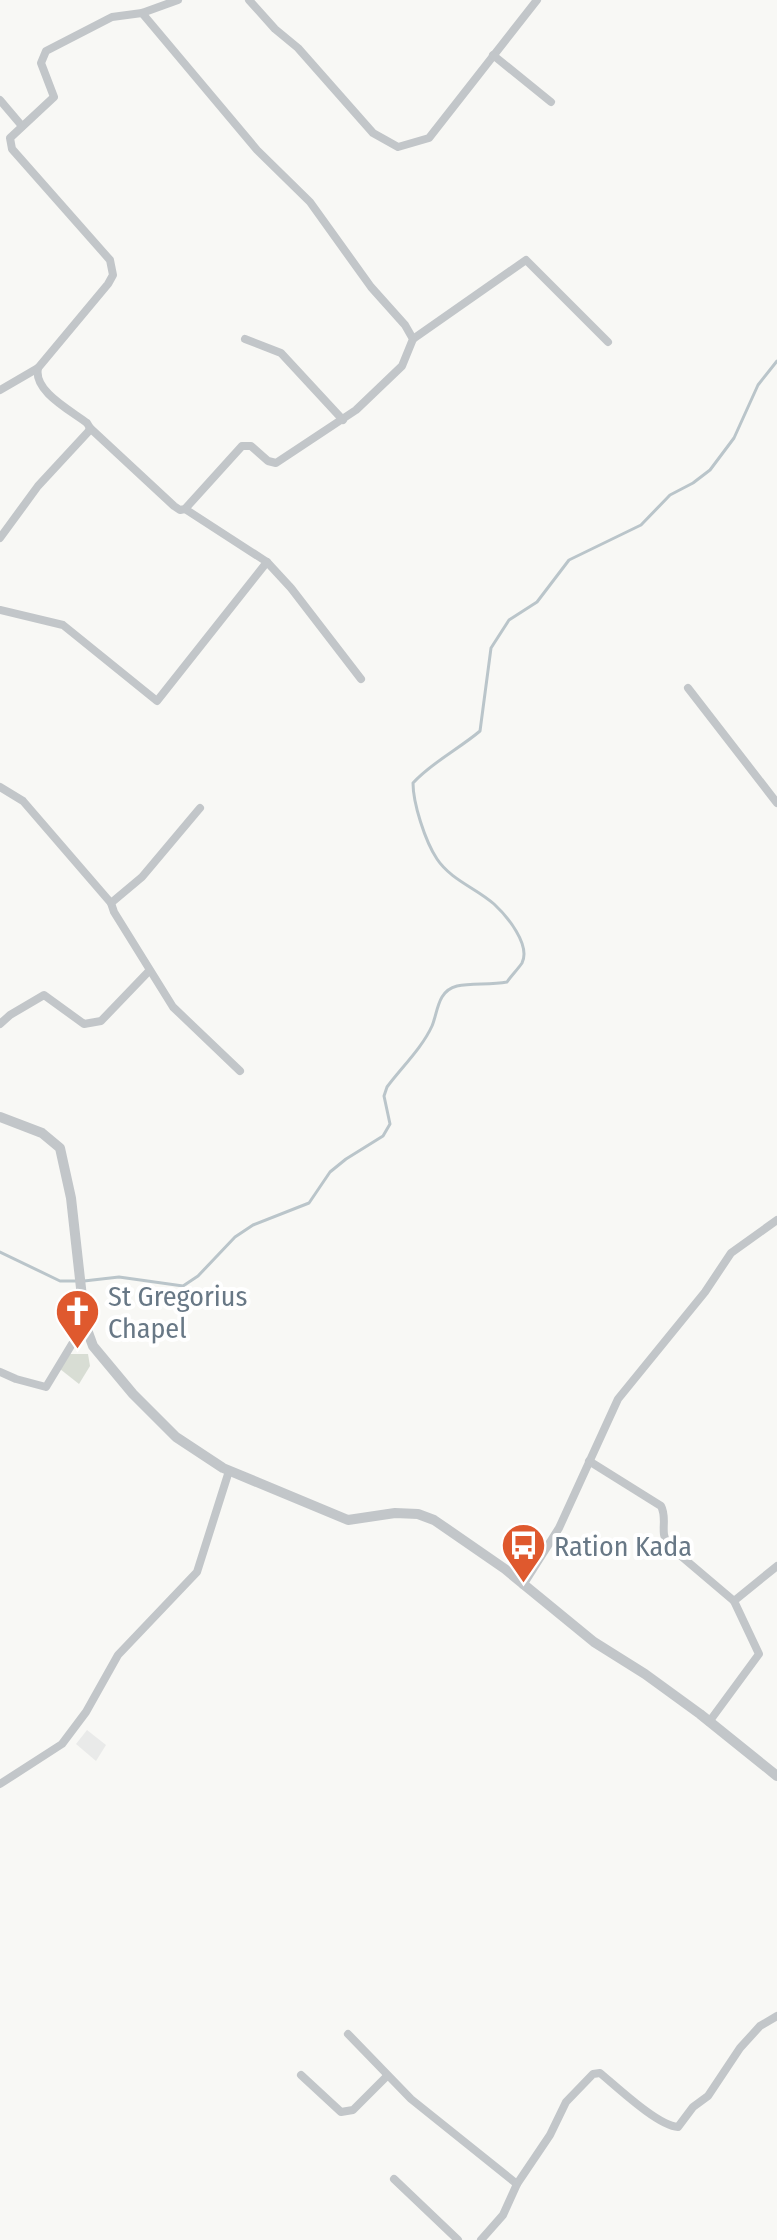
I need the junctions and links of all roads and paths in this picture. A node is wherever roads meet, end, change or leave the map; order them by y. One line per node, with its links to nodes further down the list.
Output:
1 (178, 0): 4 (street)
2 (249, 0): 5 (street)
3 (537, 0): 5 (street)
4 (142, 13): 8 (street); 10 (street)
5 (493, 55): 7 (street)
6 (0, 100): 8 (street)
7 (551, 102)
8 (22, 126): 12 (street)
9 (245, 339): 14 (street)
10 (413, 339): 11 (street); 14 (street)
11 (608, 342)
12 (38, 368): 13 (street); 15 (street)
13 (0, 390)
14 (343, 420): 16 (street)
15 (90, 428): 16 (street); 17 (street)
16 (185, 509): 18 (street)
17 (0, 538)
18 (267, 562): 19 (street); 20 (street)
19 (0, 610)
20 (361, 679)
21 (688, 688): 23 (street)
22 (0, 787): 25 (street)
23 (777, 803)
24 (200, 808): 25 (street)
25 (111, 903): 26 (street)
26 (149, 971): 27 (street); 28 (street)
27 (0, 1024)
28 (240, 1071)
29 (0, 1117): 31 (street)
30 (777, 1220): 33 (street)
31 (88, 1333): 32 (street); 34 (street)
32 (0, 1372)
33 (589, 1461): 36 (street); 37 (street)
34 (229, 1471): 36 (street); 40 (street)
35 (775, 1571): 37 (street)
36 (523, 1585): 38 (street)
37 (734, 1601): 38 (street)
38 (709, 1722): 39 (street)
39 (777, 1776)
40 (0, 1784)
41 (777, 2016): 46 (street)
42 (348, 2034): 44 (street)
43 (301, 2075): 44 (street)
44 (387, 2076): 46 (street)
45 (394, 2179): 47 (street)
46 (517, 2184): 48 (street)
47 (458, 2240)
48 (481, 2240)

